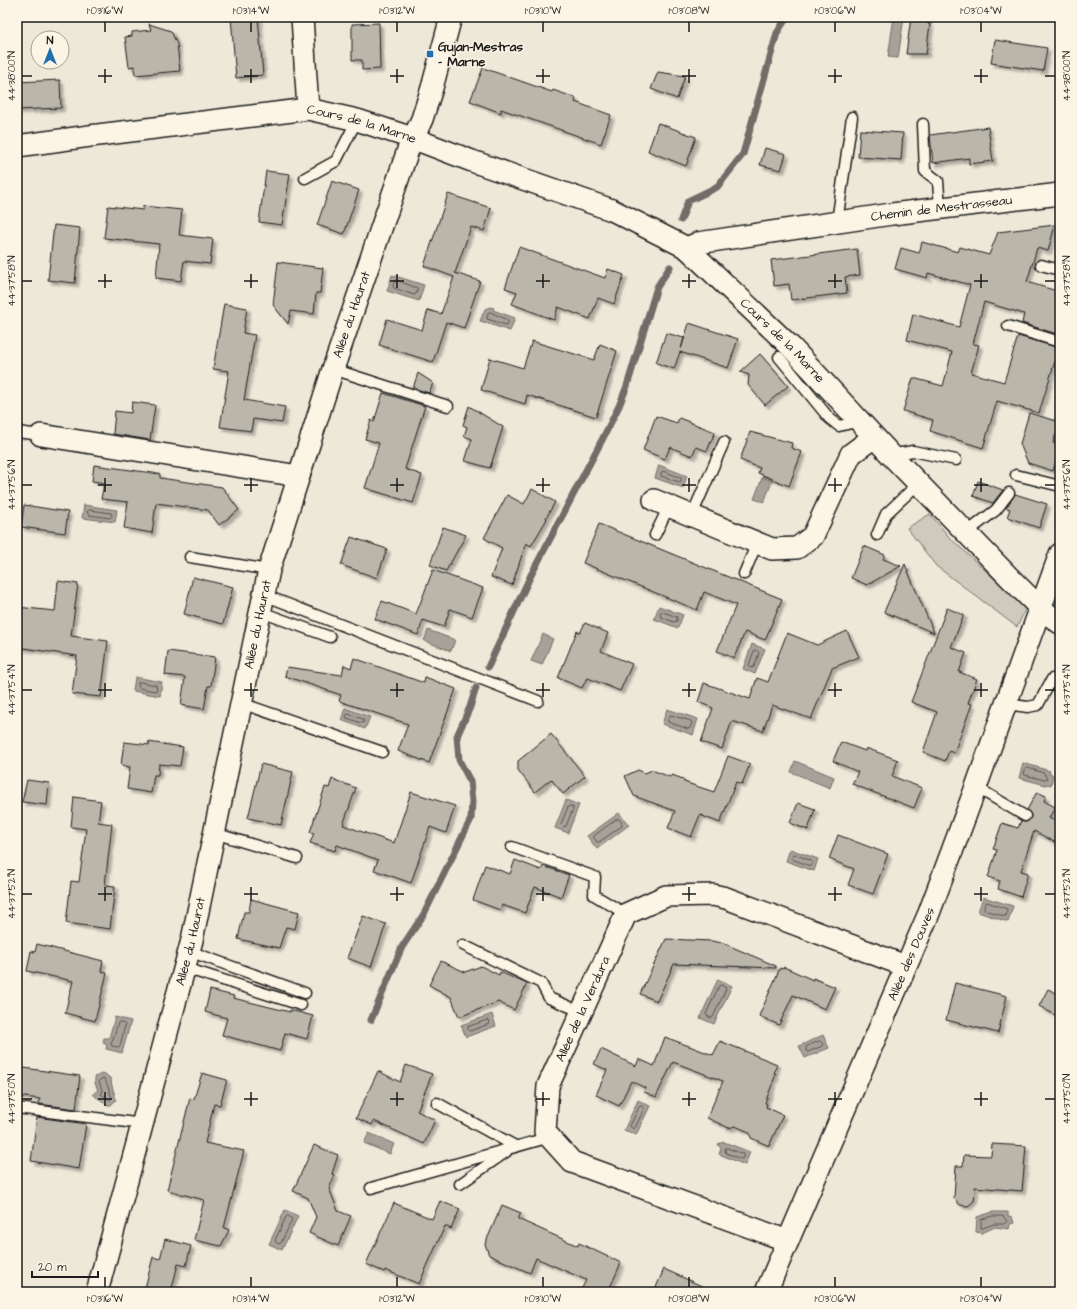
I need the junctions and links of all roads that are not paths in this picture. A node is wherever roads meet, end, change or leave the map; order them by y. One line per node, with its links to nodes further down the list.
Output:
1 (302, 17): 3 (street)
2 (451, 17): 7 (street, Allée du Haurat)
3 (308, 109): 5 (street, Cours de la Marne); 8 (street, Cours de la Marne)
4 (852, 117): 12 (lane)
5 (357, 120): 7 (street, Cours de la Marne); 9 (lane)
6 (923, 124): 11 (lane)
7 (412, 138): 13 (street, Cours de la Marne); 19 (street, Allée du Haurat)
8 (17, 146)
9 (305, 178)
10 (1060, 194): 11 (street, Chemin de Mestrasseau)
11 (940, 208): 12 (street, Chemin de Mestrasseau)
12 (830, 223): 13 (street)
13 (687, 248): 21 (street, Cours de la Marne)
14 (1041, 265): 15 (lane)
15 (1060, 270)
16 (1008, 326): 17 (lane)
17 (1060, 342)
18 (779, 357): 21 (lane)
19 (333, 369): 20 (lane); 29 (street, Allée du Haurat)
20 (448, 406)
21 (860, 421): 24 (street, Cours de la Marne)
22 (17, 432): 23 (lane)
23 (41, 435): 29 (street)
24 (874, 437): 26 (street, Cours de la Marne); 38 (street)
25 (724, 442): 34 (lane)
26 (891, 456): 27 (lane); 30 (street, Cours de la Marne)
27 (956, 460)
28 (1016, 475): 31 (lane)
29 (299, 476): 41 (street, Allée du Haurat)
30 (919, 483): 35 (street, Cours de la Marne); 37 (lane)
31 (1060, 486)
32 (1008, 493): 35 (lane)
33 (662, 503): 34 (street); 36 (lane)
34 (692, 516): 38 (street)
35 (966, 533): 45 (street, Cours de la Marne)
36 (656, 535)
37 (877, 535)
38 (757, 543): 42 (lane)
39 (1060, 554): 43 (street, Allée des Douves)
40 (190, 557): 41 (lane)
41 (269, 570): 44 (street, Allée du Haurat)
42 (744, 574)
43 (1055, 583): 45 (street, Allée des Douves)
44 (262, 603): 47 (lane); 49 (lane); 50 (street, Allée du Haurat)
45 (1041, 609): 46 (street, Cours de la Marne); 51 (street, Allée des Douves)
46 (1060, 623)
47 (330, 637)
48 (1052, 679): 51 (lane)
49 (538, 701)
50 (241, 703): 52 (lane); 55 (street, Allée du Haurat)
51 (1006, 704): 53 (street, Allée des Douves)
52 (382, 752)
53 (976, 787): 54 (lane); 61 (street, Allée des Douves)
54 (1025, 816)
55 (214, 833): 57 (lane); 60 (street, Allée du Haurat)
56 (512, 847): 58 (lane)
57 (297, 858)
58 (626, 914): 61 (street); 64 (street, Allée de la Verdura)
59 (463, 946): 64 (lane)
60 (187, 960): 62 (lane); 63 (lane); 67 (street, Allée du Haurat)
61 (904, 969): 72 (street, Allée des Douves)
62 (305, 993)
63 (301, 1005)
64 (582, 1012): 68 (street, Allée de la Verdura)
65 (437, 1103): 69 (lane)
66 (17, 1108): 67 (lane)
67 (143, 1124): 73 (street, Allée du Haurat)
68 (550, 1137): 69 (lane); 72 (street, Allée de la Verdura)
69 (515, 1146): 70 (lane); 71 (lane)
70 (460, 1184)
71 (371, 1188)
72 (788, 1242): 74 (street, Allée des Douves)
73 (97, 1292)
74 (766, 1292)

